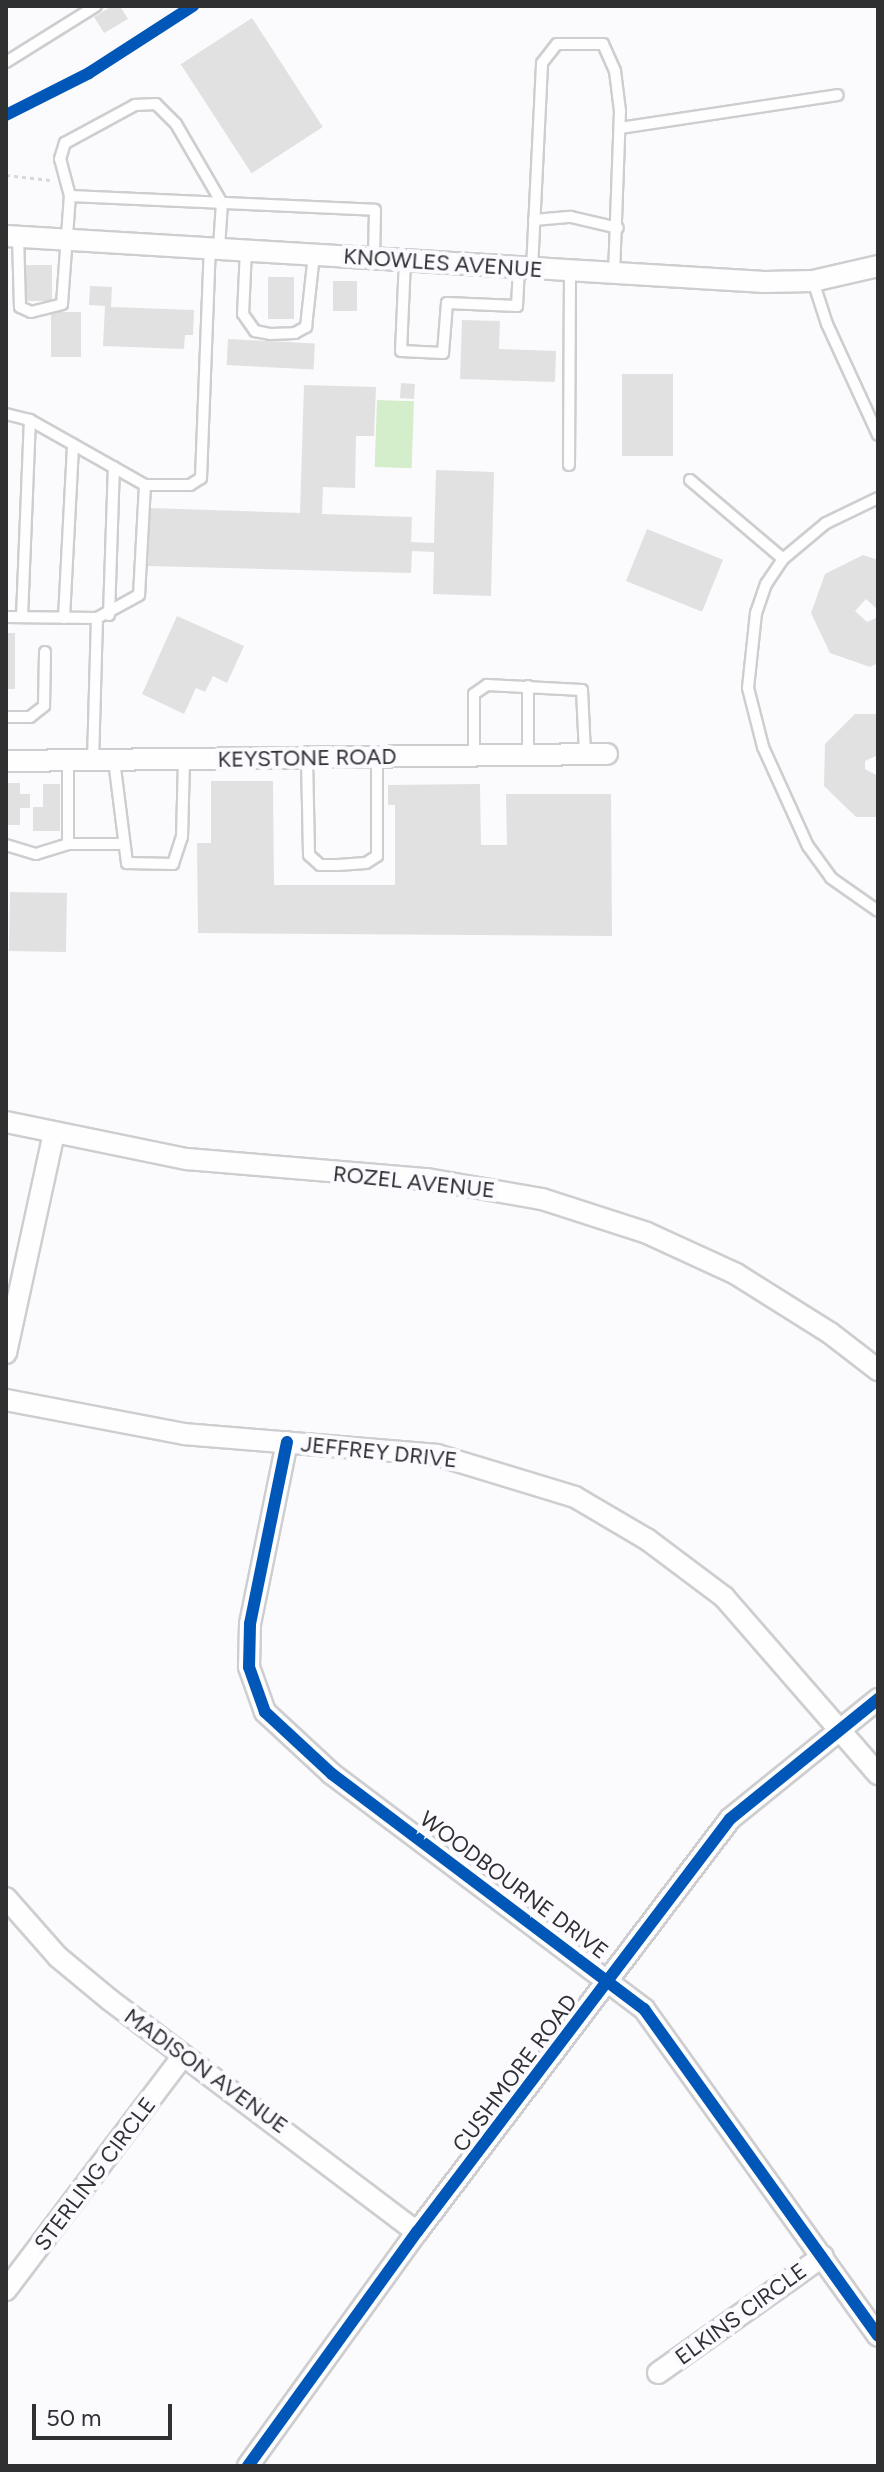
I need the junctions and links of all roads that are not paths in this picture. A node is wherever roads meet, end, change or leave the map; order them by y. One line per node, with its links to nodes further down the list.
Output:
1 (96, 6): 2 (lane)
2 (82, 9): 3 (lane)
3 (6, 62)
4 (838, 95): 5 (lane)
5 (620, 128): 8 (lane); 9 (lane)
6 (70, 196): 7 (lane); 7 (lane); 11 (lane)
7 (222, 203): 12 (lane); 15 (lane)
8 (534, 220): 9 (lane); 18 (lane)
9 (618, 228): 20 (lane)
10 (12, 236): 11 (street, KNOWLES AVENUE); 11 (lane)
11 (66, 238): 12 (street, KNOWLES AVENUE)
12 (214, 247): 13 (street, KNOWLES AVENUE); 29 (lane)
13 (246, 249): 14 (street, KNOWLES AVENUE); 14 (lane)
14 (314, 254): 15 (street, KNOWLES AVENUE)
15 (374, 258): 16 (street, KNOWLES AVENUE)
16 (405, 260): 18 (street, KNOWLES AVENUE); 18 (lane)
17 (878, 266): 21 (street, KNOWLES AVENUE)
18 (526, 269): 19 (street, KNOWLES AVENUE)
19 (570, 272): 20 (street, KNOWLES AVENUE); 26 (lane)
20 (614, 275): 21 (street, KNOWLES AVENUE)
21 (813, 281): 24 (lane)
22 (6, 414): 23 (lane)
23 (30, 420): 25 (lane); 33 (lane)
24 (878, 435)
25 (73, 444): 27 (lane); 35 (lane)
26 (569, 465)
27 (114, 467): 29 (lane); 34 (lane)
28 (690, 480): 31 (lane)
29 (145, 485): 34 (lane)
30 (878, 498): 31 (lane)
31 (783, 559): 53 (lane)
32 (6, 617): 33 (lane)
33 (22, 617): 35 (lane)
34 (103, 617): 35 (lane); 46 (lane)
35 (64, 618)
36 (45, 652): 38 (lane)
37 (528, 686): 39 (lane); 41 (lane); 42 (lane)
38 (6, 717)
39 (585, 754): 40 (street, KEYSTONE ROAD); 42 (street, KEYSTONE ROAD)
40 (607, 754)
41 (474, 755): 42 (street, KEYSTONE ROAD); 43 (street, KEYSTONE ROAD)
42 (528, 755)
43 (377, 757): 44 (street, KEYSTONE ROAD); 44 (lane)
44 (307, 758): 45 (street, KEYSTONE ROAD)
45 (184, 759): 47 (street, KEYSTONE ROAD); 51 (lane)
46 (93, 760): 47 (street, KEYSTONE ROAD); 49 (street, KEYSTONE ROAD)
47 (114, 760): 51 (lane)
48 (6, 761): 49 (street, KEYSTONE ROAD)
49 (68, 761): 50 (lane)
50 (68, 844): 51 (lane); 52 (lane)
51 (123, 844)
52 (6, 845)
53 (878, 911)
54 (6, 1122): 55 (street, ROZEL AVENUE)
55 (54, 1133): 56 (street); 57 (street, ROZEL AVENUE)
56 (6, 1353)
57 (878, 1370)
58 (6, 1400): 59 (street, JEFFREY DRIVE)
59 (287, 1442): 61 (street, JEFFREY DRIVE); 64 (street, WOODBOURNE DRIVE)
60 (878, 1699): 61 (street, CUSHMORE ROAD)
61 (840, 1731): 62 (street, JEFFREY DRIVE); 64 (street, CUSHMORE ROAD)
62 (878, 1774)
63 (6, 1898): 65 (street, MADISON AVENUE)
64 (609, 1980): 66 (street, CUSHMORE ROAD); 67 (street, WOODBOURNE DRIVE)
65 (183, 2056): 66 (street, MADISON AVENUE); 68 (street, STERLING CIRCLE)
66 (417, 2232): 71 (street, CUSHMORE ROAD)
67 (823, 2256): 69 (street, WOODBOURNE DRIVE); 70 (street, ELKINS CIRCLE)
68 (6, 2290)
69 (878, 2336)
70 (658, 2373)
71 (248, 2466)

